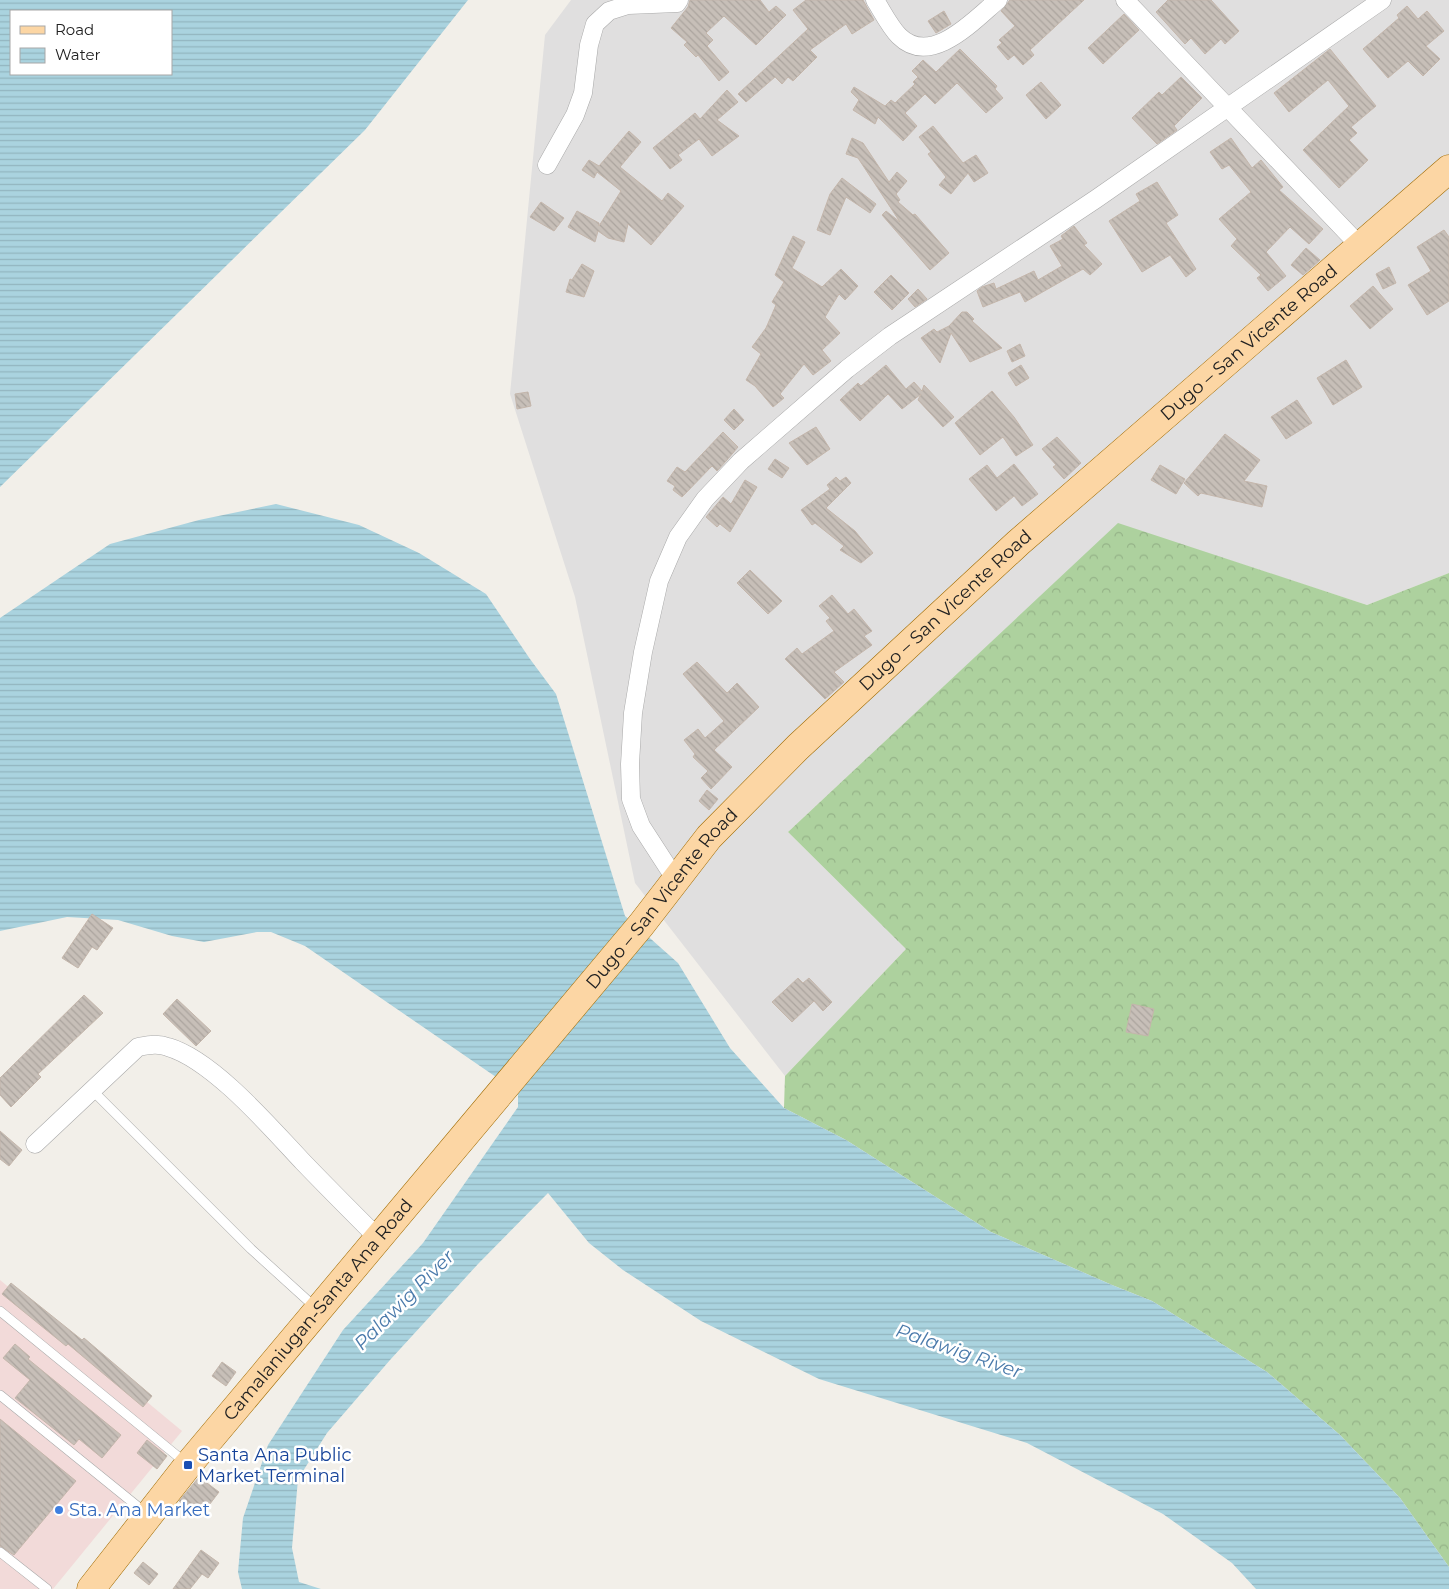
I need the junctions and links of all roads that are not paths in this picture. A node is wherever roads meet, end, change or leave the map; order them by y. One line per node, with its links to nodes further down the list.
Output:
1 (679, 0): 7 (street)
2 (876, 0): 3 (street)
3 (998, 0)
4 (1125, 0): 6 (street)
5 (1378, 1): 6 (street)
6 (1228, 108): 9 (street); 10 (street)
7 (548, 165)
8 (1449, 169): 9 (main road, Dugo – San Vicente Road)
9 (1360, 246): 10 (main road, Dugo – San Vicente Road)
10 (676, 880): 12 (main road, Dugo – San Vicente Road)
11 (92, 1090): 13 (street); 14 (street); 15 (lane)
12 (492, 1102): 14 (main road, Camalaniugan-Santa Ana Road)
13 (35, 1144)
14 (378, 1238): 15 (main road, Camalaniugan-Santa Ana Road)
15 (318, 1310): 18 (main road, Camalaniugan-Santa Ana Road)
16 (2, 1316): 18 (lane)
17 (0, 1395): 19 (lane)
18 (188, 1465): 19 (main road, Camalaniugan-Santa Ana Road)
19 (150, 1516): 22 (main road, Camalaniugan-Santa Ana Road)
20 (0, 1552): 21 (lane)
21 (47, 1589)
22 (91, 1589)

